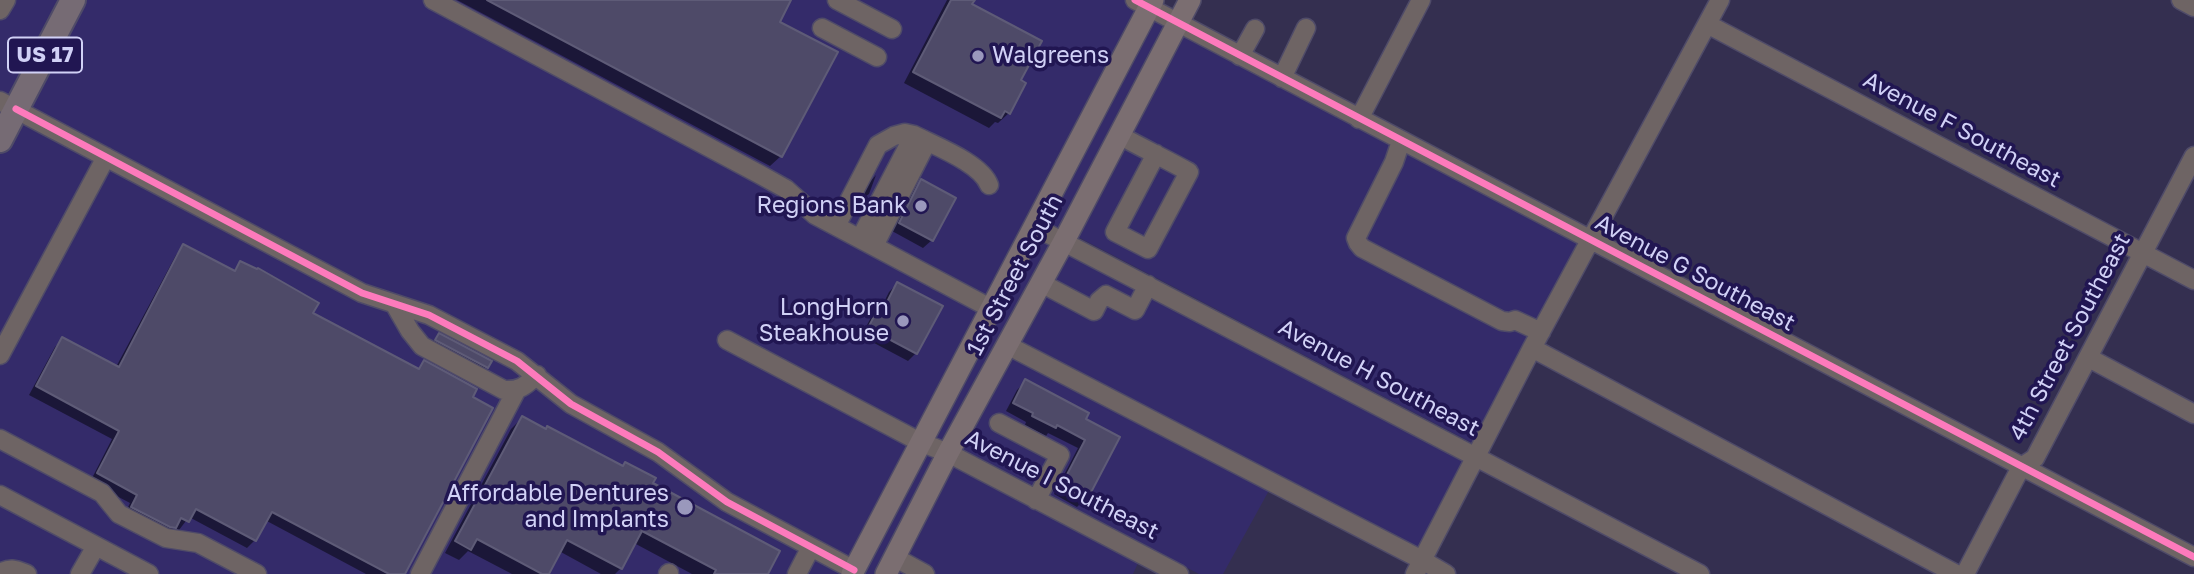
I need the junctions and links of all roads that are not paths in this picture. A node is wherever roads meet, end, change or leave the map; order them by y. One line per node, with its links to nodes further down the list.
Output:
1 (6, 0): 11 (street)
2 (73, 0): 21 (highway, US 17)
3 (432, 0): 32 (street)
4 (837, 0): 16 (street)
5 (1190, 0): 12 (main road, 1st Street South)
6 (1422, 0): 22 (street)
7 (1720, 0): 13 (street)
8 (2181, 0): 10 (street)
9 (1145, 3): 12 (street, Avenue G Southeast); 31 (main road, 1st Street South)
10 (2194, 7)
11 (0, 10)
12 (1177, 23): 18 (street, Avenue G Southeast); 23 (main road, 1st Street South)
13 (1707, 24): 33 (street); 36 (street, Avenue F Southeast)
14 (822, 28): 19 (street)
15 (1307, 28): 20 (street)
16 (892, 29)
17 (1255, 29): 18 (street)
18 (1240, 56): 20 (street, Avenue G Southeast)
19 (877, 57)
20 (1282, 78): 22 (street, Avenue G Southeast)
21 (8, 105): 25 (highway, US 17); 29 (street)
22 (1359, 119): 26 (street, Avenue G Southeast)
23 (1119, 135): 27 (street); 34 (main road, 1st Street South)
24 (912, 137): 30 (street); 32 (street); 32 (street)
25 (0, 140)
26 (1401, 141): 33 (street, Avenue G Southeast); 43 (street)
27 (1156, 154): 35 (street); 35 (street)
28 (2194, 156): 36 (street, 4th Street Southeast)
29 (106, 157): 41 (street); 47 (street)
30 (989, 185)
31 (1035, 227): 34 (street, Avenue H Southeast); 42 (main road, 1st Street South)
32 (856, 236): 42 (street)
33 (1591, 239): 43 (street); 57 (street, Avenue G Southeast)
34 (1064, 241): 37 (street, Avenue H Southeast); 39 (main road, 1st Street South)
35 (1138, 243): 37 (street)
36 (2143, 253): 38 (street, Avenue F Southeast); 48 (street, 4th Street Southeast)
37 (1123, 272): 40 (street, Avenue H Southeast)
38 (2194, 280)
39 (1041, 283): 40 (street); 45 (main road, 1st Street South)
40 (1148, 285): 56 (street, Avenue H Southeast)
41 (395, 305): 49 (street); 50 (street)
42 (992, 309): 54 (main road, 1st Street South)
43 (1541, 332): 46 (street)
44 (727, 340): 54 (street, Avenue I Southeast)
45 (1007, 345): 55 (main road, 1st Street South); 64 (street)
46 (1532, 348): 56 (street); 77 (street)
47 (0, 355)
48 (2088, 358): 51 (street); 57 (street, 4th Street Southeast)
49 (537, 375): 50 (street); 61 (street)
50 (516, 391): 71 (street)
51 (2194, 414)
52 (999, 423): 59 (street)
53 (0, 439): 70 (street)
54 (920, 442): 55 (street, Avenue I Southeast); 65 (main road, 1st Street South)
55 (948, 453): 59 (street, Avenue I Southeast); 63 (main road, 1st Street South)
56 (1476, 456): 64 (street); 76 (street, Avenue H Southeast)
57 (2021, 467): 62 (street, Avenue G Southeast); 78 (street, 4th Street Southeast)
58 (0, 495): 60 (street)
59 (1036, 500): 74 (street, Avenue I Southeast)
60 (96, 546): 68 (street); 69 (street)
61 (811, 547): 65 (street); 72 (street)
62 (2194, 557)
63 (890, 566): 73 (street)
64 (1418, 567): 75 (street)
65 (853, 572)
66 (0, 574): 67 (street)
67 (27, 574)
68 (80, 574)
69 (149, 574)
70 (257, 574)
71 (420, 574)
72 (797, 574)
73 (925, 574)
74 (1179, 574)
75 (1446, 574)
76 (1700, 574)
77 (1956, 574)
78 (1965, 574)

